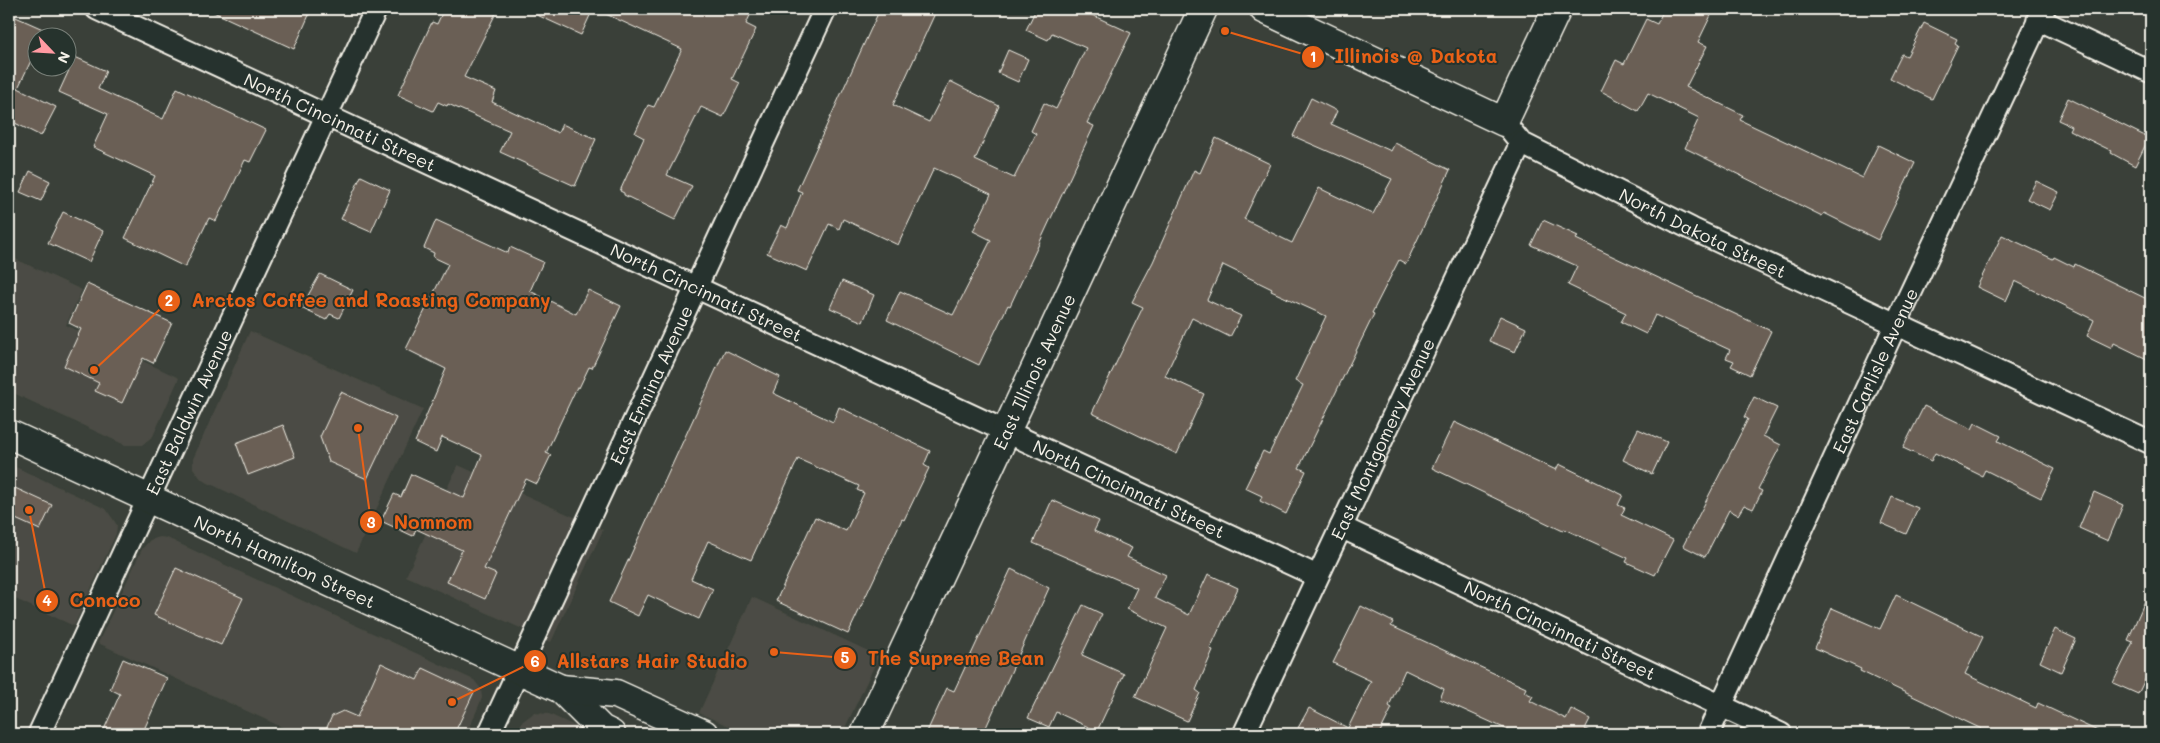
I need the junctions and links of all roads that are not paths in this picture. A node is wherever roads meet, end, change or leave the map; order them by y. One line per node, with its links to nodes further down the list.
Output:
1 (97, 9): 9 (street, North Cincinnati Street)
2 (376, 9): 9 (street, East Baldwin Avenue)
3 (825, 9): 12 (street, East Ermina Avenue)
4 (1202, 9): 14 (street, East Illinois Avenue)
5 (1264, 9): 10 (street, North Dakota Street)
6 (1557, 9): 10 (street)
7 (2041, 14): 8 (street); 13 (street, East Carlisle Avenue)
8 (2151, 72)
9 (326, 116): 12 (street, North Cincinnati Street); 17 (street, East Baldwin Avenue)
10 (1504, 122): 11 (street, North Dakota Street)
11 (1521, 143): 13 (street, North Dakota Street); 18 (street, East Montgomery Avenue)
12 (697, 288): 14 (street, North Cincinnati Street); 20 (street, East Ermina Avenue)
13 (1896, 324): 16 (street, North Dakota Street); 22 (street, East Carlisle Avenue)
14 (1006, 431): 19 (street, North Cincinnati Street); 27 (street, East Illinois Avenue)
15 (9, 434): 17 (street, North Hamilton Street)
16 (2151, 443)
17 (149, 498): 20 (street, North Hamilton Street); 23 (street, East Baldwin Avenue)
18 (1341, 527): 19 (street, East Montgomery Avenue); 22 (street, North Cincinnati Street)
19 (1317, 576): 28 (street, East Montgomery Avenue)
20 (519, 668): 21 (street, North Hamilton Street); 24 (street, East Ermina Avenue)
21 (561, 688): 25 (street, North Hamilton Street); 26 (street, North Hamilton Street)
22 (1721, 706): 29 (street, East Carlisle Avenue); 30 (street, North Cincinnati Street)
23 (39, 734)
24 (489, 734)
25 (612, 734)
26 (704, 734)
27 (865, 734)
28 (1244, 734)
29 (1708, 734)
30 (1781, 734)

